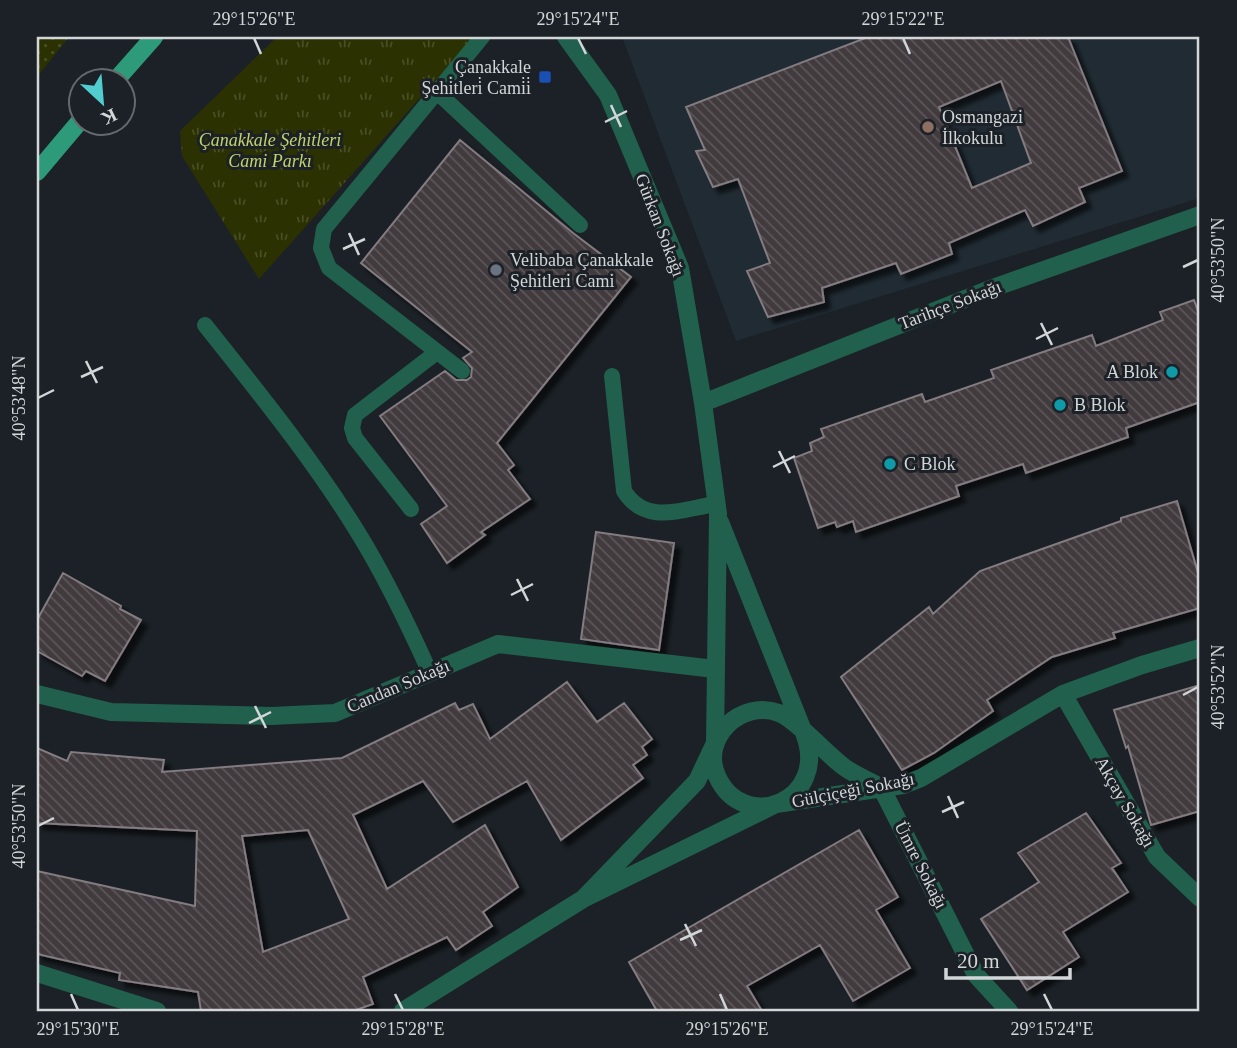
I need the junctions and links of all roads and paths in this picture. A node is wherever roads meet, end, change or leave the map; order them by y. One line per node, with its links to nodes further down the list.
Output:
1 (154, 37): 4 (main road)
2 (482, 37): 5 (lane)
3 (566, 37): 14 (street, Gürkan Sokağı)
4 (128, 66)
5 (437, 92): 9 (lane); 11 (lane)
6 (67, 136): 7 (main road)
7 (37, 172)
8 (1200, 215): 14 (street, Tarihçe Sokağı)
9 (580, 225)
10 (205, 325): 19 (lane)
11 (437, 352): 12 (lane); 15 (lane)
12 (461, 371)
13 (612, 376): 16 (lane)
14 (703, 403): 16 (street, Gürkan Sokağı)
15 (411, 509)
16 (717, 509): 18 (street, Gürkan Sokağı); 22 (street, Gürkan Sokağı)
17 (1200, 648): 21 (street, Gülçiçeği Sokağı)
18 (715, 669): 19 (street, Candan Sokağı); 23 (street, Gürkan Sokağı)
19 (430, 673): 20 (street, Candan Sokağı)
20 (37, 694)
21 (1063, 694): 24 (street, Gülçiçeği Sokağı); 26 (street, Akçay Sokağı)
22 (804, 733): 23 (street); 24 (street); 25 (street)
23 (715, 743): 25 (street); 27 (street, Gülçiçeği Sokağı)
24 (881, 787): 25 (street, Gülçiçeği Sokağı); 31 (street, Ümre Sokağı)
25 (776, 804): 27 (street, Gülçiçeği Sokağı)
26 (1200, 898)
27 (583, 900): 30 (street, Gülçiçeği Sokağı)
28 (37, 973): 29 (street)
29 (157, 1011)
30 (403, 1011)
31 (1009, 1011)

